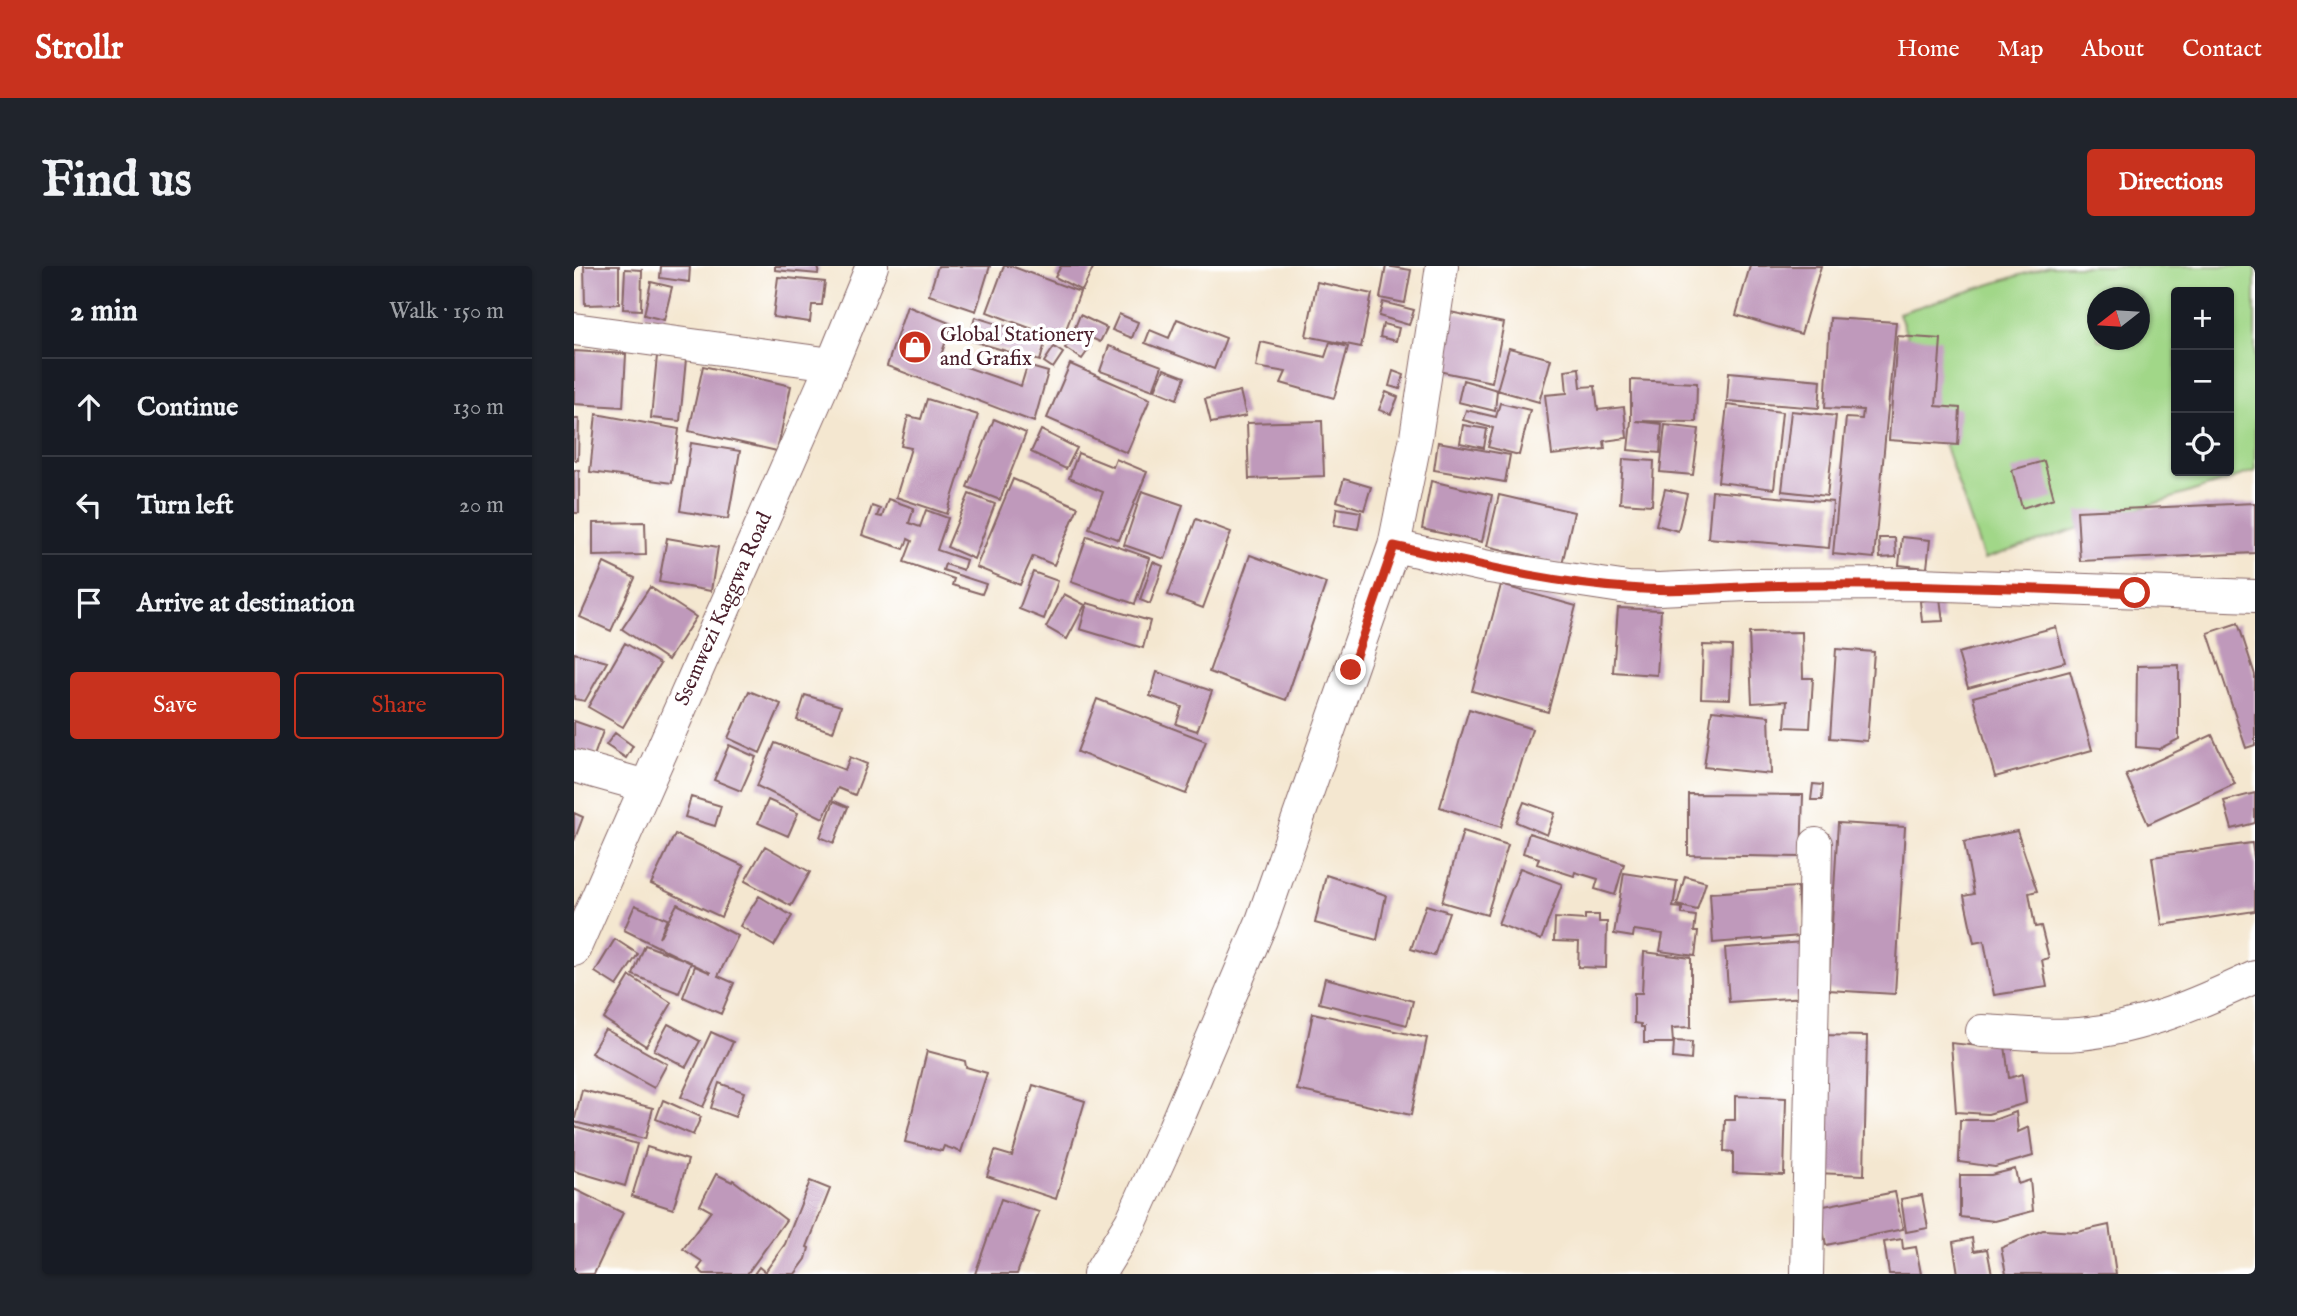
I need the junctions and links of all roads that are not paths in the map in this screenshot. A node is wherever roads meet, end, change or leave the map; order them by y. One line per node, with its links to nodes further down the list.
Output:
1 (872, 266): 4 (street, Ssemwezi Kaggwa Road)
2 (1442, 266): 5 (street)
3 (574, 329): 4 (street)
4 (832, 364): 8 (street, Ssemwezi Kaggwa Road)
5 (1394, 546): 6 (street); 13 (street)
6 (2255, 596)
7 (574, 766): 8 (street)
8 (646, 786): 10 (street, Ssemwezi Kaggwa Road)
9 (1815, 844): 14 (street)
10 (577, 937)
11 (2255, 977): 12 (street)
12 (1982, 1031)
13 (1099, 1274)
14 (1807, 1274)

